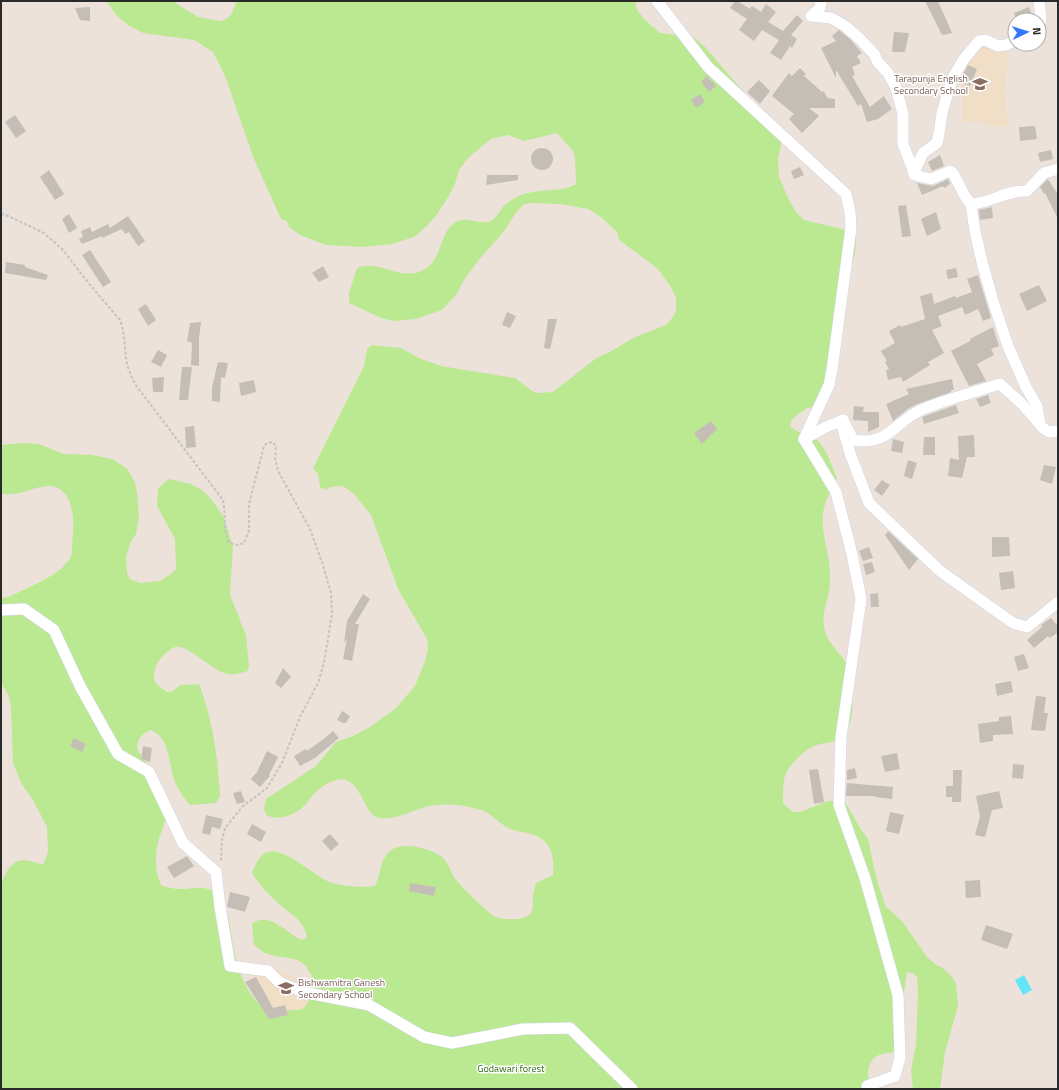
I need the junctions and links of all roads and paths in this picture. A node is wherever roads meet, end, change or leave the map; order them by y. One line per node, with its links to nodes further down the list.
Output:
1 (657, 1): 13 (street)
2 (821, 1): 6 (street)
3 (1039, 1): 4 (street)
4 (1040, 12)
5 (1007, 44): 6 (street)
6 (912, 167): 8 (street)
7 (1058, 169): 8 (street)
8 (971, 204): 11 (street)
9 (1, 214): 16 (path)
10 (843, 420): 11 (street); 13 (street); 14 (street)
11 (1040, 425): 12 (street)
12 (1058, 431)
13 (804, 439): 17 (street)
14 (1058, 602)
15 (1, 610): 16 (street)
16 (216, 872): 18 (street)
17 (869, 1088)
18 (632, 1089)

